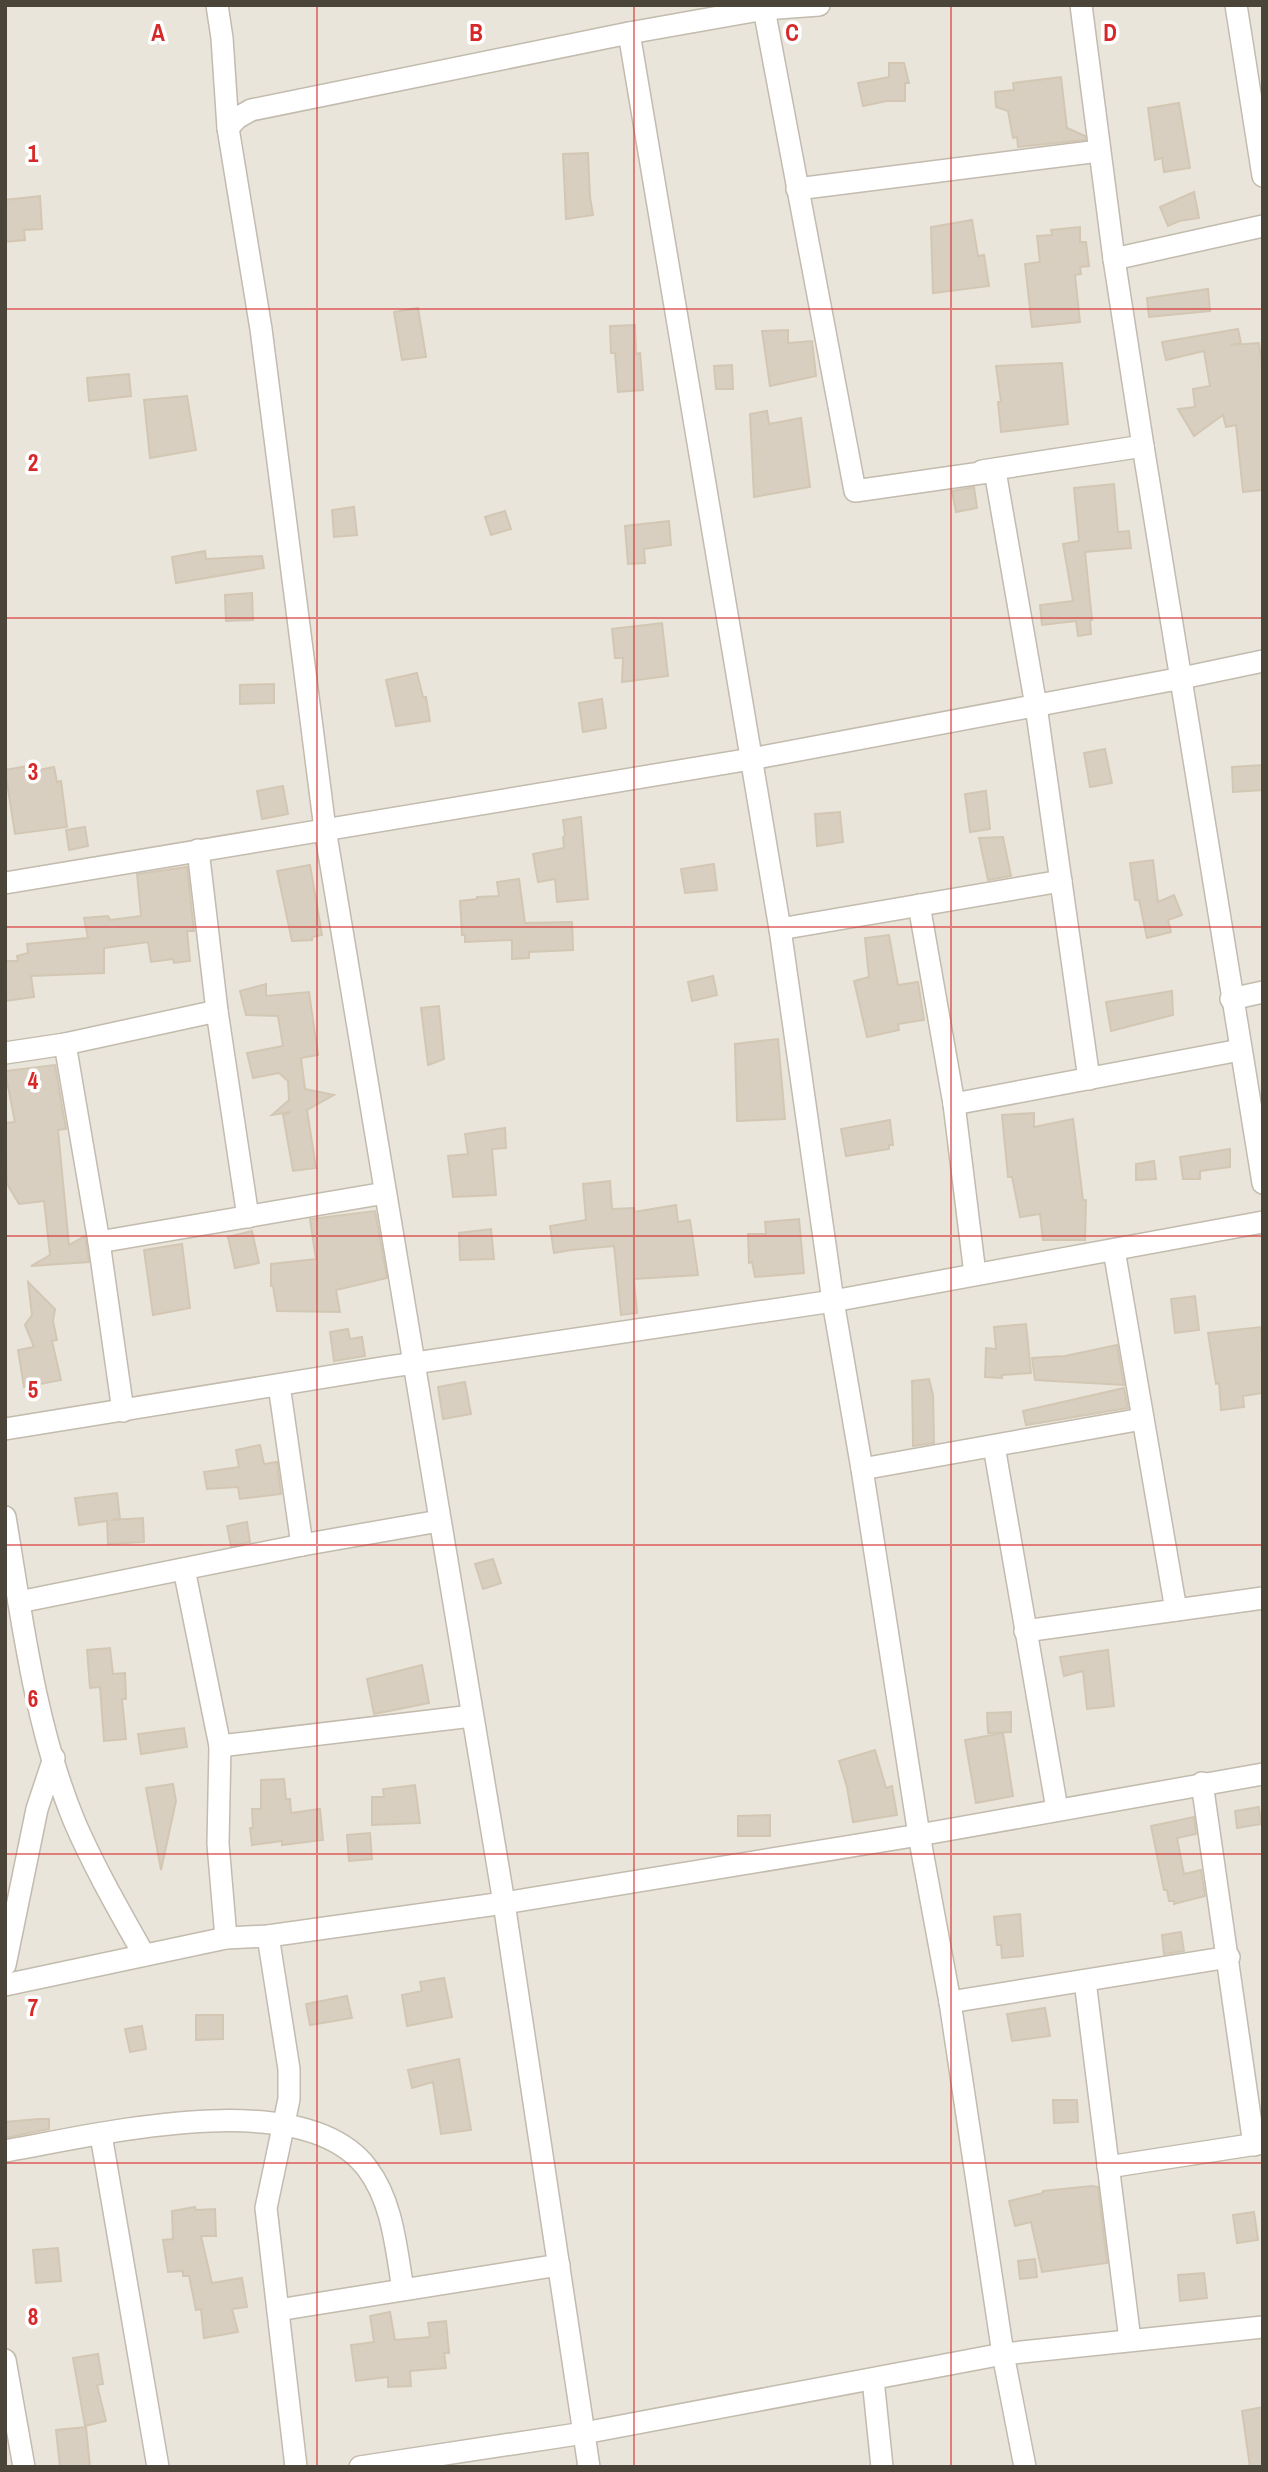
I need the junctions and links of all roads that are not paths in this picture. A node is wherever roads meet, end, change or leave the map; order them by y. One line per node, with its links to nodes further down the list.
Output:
1 (216, 5): 8 (street)
2 (819, 5): 5 (street)
3 (1081, 5): 9 (street)
4 (1236, 5): 7 (street)
5 (764, 9): 6 (street); 11 (street)
6 (629, 33): 8 (street); 19 (street)
7 (1252, 38): 10 (street)
8 (228, 128): 20 (street)
9 (1100, 151): 11 (street); 13 (street)
10 (1263, 176)
11 (797, 189): 15 (street)
12 (1263, 226): 13 (street)
13 (1114, 259): 14 (street)
14 (1143, 446): 15 (street); 17 (street)
15 (855, 491): 18 (street)
16 (1263, 661): 17 (street)
17 (1182, 678): 18 (street); 27 (street)
18 (1035, 706): 19 (street); 22 (street)
19 (751, 759): 20 (street); 25 (street)
20 (325, 829): 21 (street); 35 (street)
21 (198, 850): 23 (street); 28 (street)
22 (1061, 881): 24 (street); 32 (street)
23 (5, 883)
24 (919, 905): 25 (street); 33 (street)
25 (780, 929): 41 (street)
26 (1263, 992): 27 (street)
27 (1231, 999): 30 (street)
28 (217, 1011): 29 (street); 36 (street)
29 (65, 1044): 31 (street); 38 (street)
30 (1240, 1050): 32 (street); 34 (street)
31 (5, 1053)
32 (1089, 1079): 33 (street)
33 (954, 1104): 40 (street)
34 (1263, 1183)
35 (385, 1193): 36 (street); 42 (street)
36 (248, 1217): 38 (street)
37 (1263, 1222): 39 (street)
38 (99, 1242): 44 (street)
39 (1114, 1250): 40 (street); 45 (street)
40 (975, 1274): 41 (street)
41 (832, 1301): 42 (street); 48 (street)
42 (412, 1363): 43 (street); 50 (street)
43 (279, 1385): 44 (street); 51 (street)
44 (123, 1411): 46 (street)
45 (1142, 1419): 47 (street); 55 (street)
46 (5, 1429)
47 (994, 1446): 48 (street); 56 (street)
48 (862, 1469): 63 (street)
49 (5, 1517): 54 (street)
50 (439, 1521): 51 (street); 57 (street)
51 (302, 1545): 52 (street)
52 (184, 1569): 54 (street); 58 (street)
53 (1263, 1598): 55 (street)
54 (19, 1602): 59 (street)
55 (1176, 1610): 56 (street)
56 (1025, 1631): 62 (street)
57 (472, 1716): 58 (street); 64 (street)
58 (220, 1745): 66 (street)
59 (54, 1758): 67 (street); 69 (street)
60 (1263, 1774): 61 (street)
61 (1202, 1783): 62 (street); 68 (street)
62 (1057, 1809): 63 (street)
63 (919, 1835): 64 (street); 72 (street)
64 (504, 1903): 65 (street); 78 (street)
65 (268, 1936): 66 (street); 73 (street)
66 (226, 1938): 67 (street)
67 (144, 1955): 71 (street)
68 (1228, 1957): 70 (street); 75 (street)
69 (5, 1965)
70 (1085, 1981): 72 (street); 77 (street)
71 (5, 1985)
72 (950, 2002): 83 (street)
73 (285, 2124): 74 (street); 79 (street); 80 (street)
74 (101, 2135): 76 (street); 89 (street)
75 (1258, 2144): 77 (street)
76 (5, 2151)
77 (1108, 2167): 82 (street)
78 (559, 2265): 79 (street); 86 (street)
79 (403, 2289): 80 (street)
80 (278, 2310): 90 (street)
81 (1263, 2327): 82 (street)
82 (1130, 2340): 83 (street)
83 (1003, 2354): 85 (street); 94 (street)
84 (6, 2370): 88 (street)
85 (873, 2379): 86 (street); 93 (street)
86 (584, 2433): 87 (street); 92 (street)
87 (443, 2461): 91 (street)
88 (24, 2467)
89 (158, 2467)
90 (296, 2467)
91 (360, 2467)
92 (589, 2467)
93 (882, 2467)
94 (1025, 2467)

